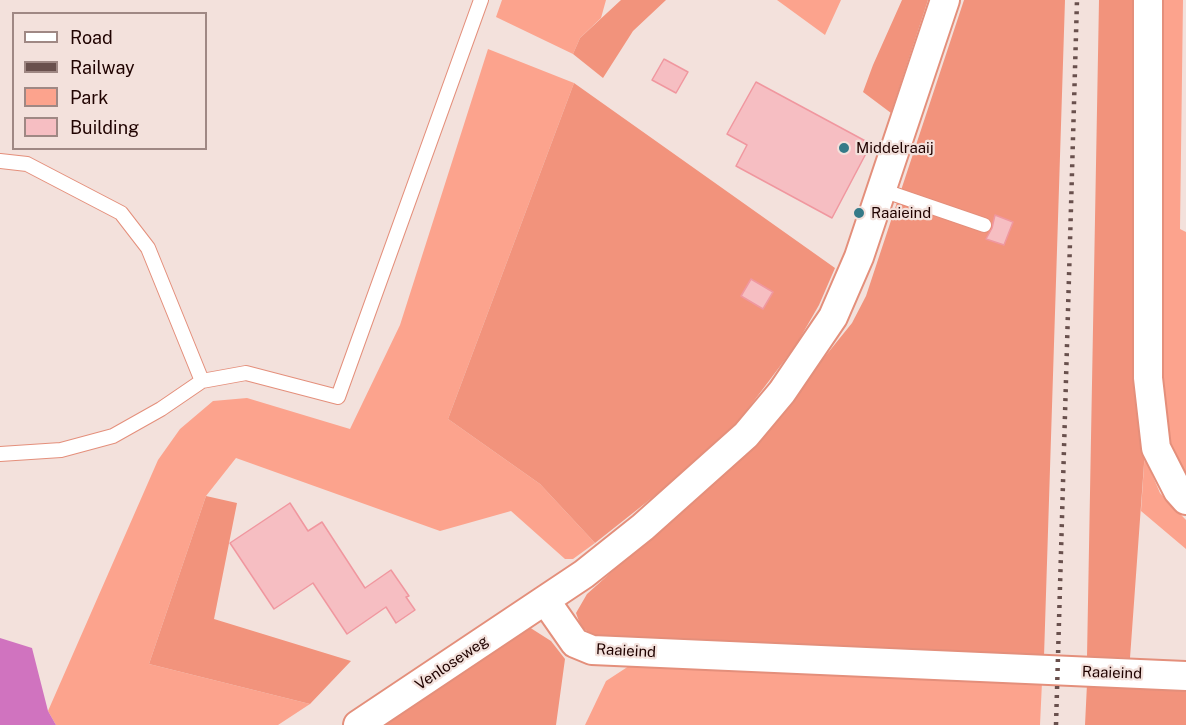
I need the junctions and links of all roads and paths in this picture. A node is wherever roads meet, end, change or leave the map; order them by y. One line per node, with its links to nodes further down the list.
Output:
1 (481, 0): 7 (lane)
2 (945, 0): 5 (street)
3 (1148, 0): 9 (street)
4 (0, 161): 7 (lane)
5 (882, 190): 6 (lane); 10 (street)
6 (984, 225)
7 (202, 381): 8 (lane)
8 (0, 454)
9 (1186, 501)
10 (545, 600): 11 (street, Raaieind); 12 (street, Venloseweg)
11 (1186, 676)
12 (358, 725)

